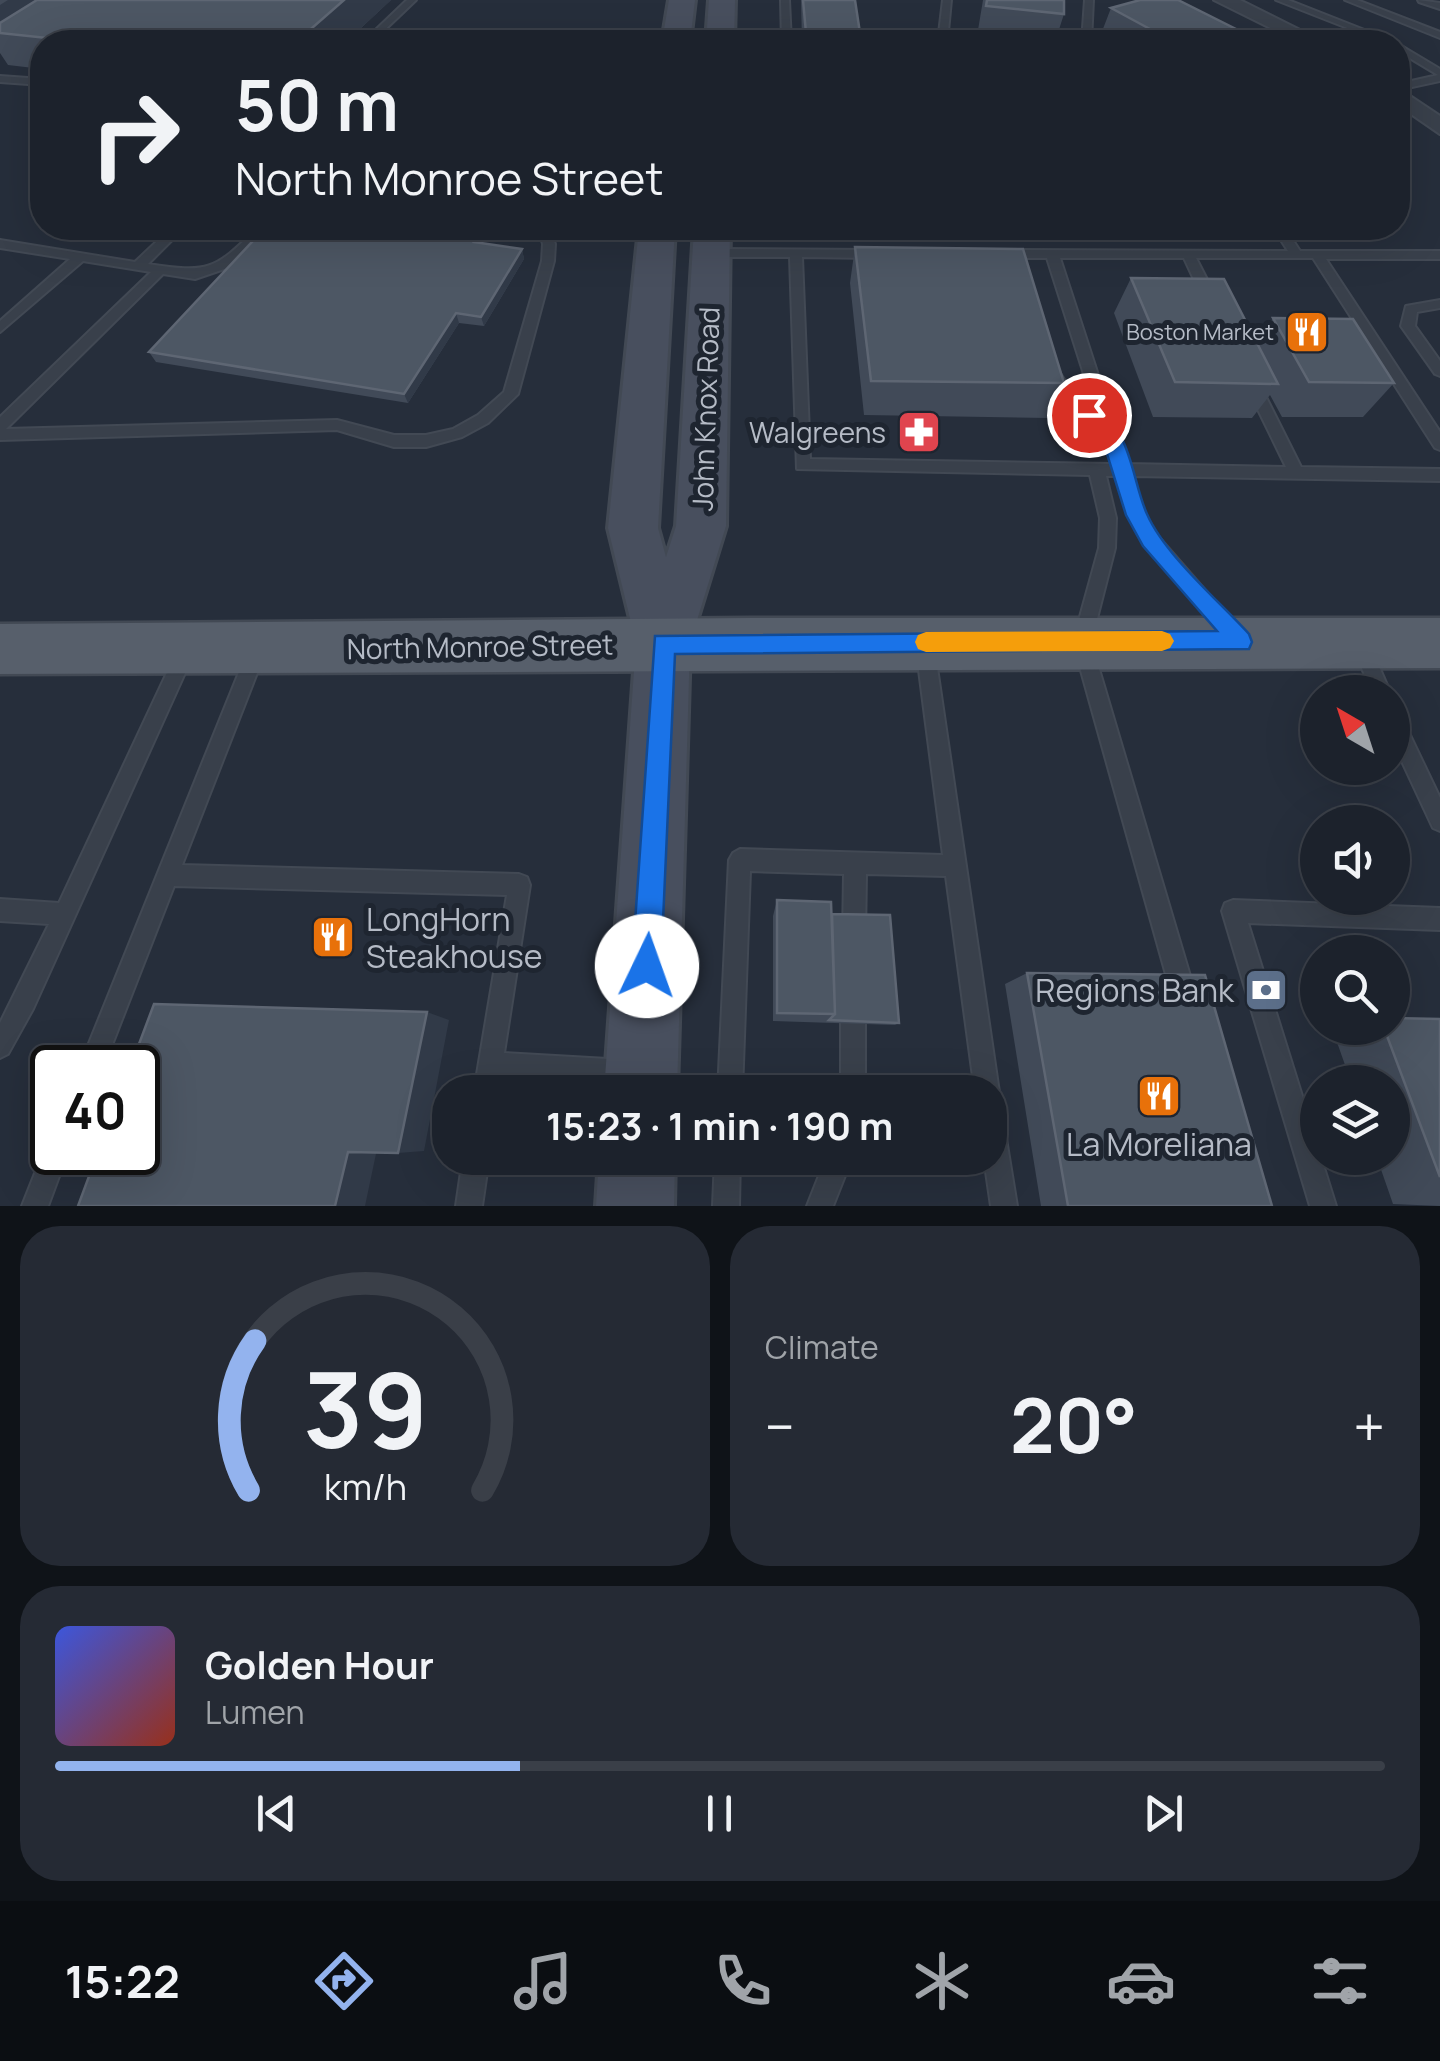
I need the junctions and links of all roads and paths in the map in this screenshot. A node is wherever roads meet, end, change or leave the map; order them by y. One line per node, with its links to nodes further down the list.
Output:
1 (412, 0): 12 (lane)
2 (682, 0): 13 (main road)
3 (722, 0): 14 (main road)
4 (785, 0): 15 (lane)
5 (947, 0): 16 (lane)
6 (1089, 0): 17 (lane)
7 (1224, 0): 18 (street)
8 (1280, 0): 19 (lane)
9 (1349, 0): 20 (lane)
10 (1422, 0): 11 (lane)
11 (1440, 6)
12 (381, 30)
13 (678, 30)
14 (721, 30)
15 (786, 30)
16 (943, 30)
17 (1088, 30)
18 (1288, 30)
19 (1359, 30)
20 (1440, 35)
21 (1410, 55): 22 (lane)
22 (1440, 75): 25 (lane)
23 (0, 78): 24 (lane)
24 (30, 81)
25 (1410, 83)
26 (1410, 104): 27 (street)
27 (1440, 127)
28 (165, 240): 45 (lane)
29 (251, 240): 46 (lane)
30 (548, 240): 56 (lane)
31 (656, 240): 67 (main road, John Knox Road)
32 (711, 240): 35 (lane); 67 (main road, John Knox Road)
33 (1286, 240): 41 (lane)
34 (0, 244): 44 (lane)
35 (796, 254): 36 (lane); 58 (lane)
36 (888, 254)
37 (981, 254): 38 (lane)
38 (1018, 254): 39 (lane); 47 (lane)
39 (1052, 254): 40 (lane); 55 (lane)
40 (1188, 254): 41 (lane); 49 (lane)
41 (1296, 254): 42 (lane)
42 (1317, 255): 43 (lane); 57 (lane)
43 (1440, 255)
44 (80, 257): 45 (lane); 50 (lane)
45 (137, 267): 46 (lane)
46 (160, 270): 54 (lane)
47 (1023, 272)
48 (1434, 304): 52 (lane)
49 (1221, 322)
50 (0, 328)
51 (1048, 360): 55 (lane)
52 (1440, 371)
53 (1247, 373): 60 (lane)
54 (0, 426)
55 (1111, 434): 59 (lane)
56 (0, 436)
57 (1440, 444)
58 (1098, 470): 59 (lane); 63 (lane)
59 (1124, 471): 60 (lane); 64 (lane)
60 (1297, 474): 61 (lane)
61 (1440, 475)
62 (924, 642): 63 (main road, North Monroe Street); 67 (main road, North Monroe Street); 75 (lane)
63 (1082, 642): 64 (main road, North Monroe Street); 80 (lane)
64 (1240, 642): 65 (main road, North Monroe Street)
65 (1359, 642): 66 (main road, North Monroe Street); 71 (lane)
66 (1440, 643)
67 (664, 644): 68 (main road, North Monroe Street); 86 (main road)
68 (258, 648): 69 (main road, North Monroe Street); 76 (lane)
69 (186, 649): 70 (main road, North Monroe Street); 78 (lane)
70 (0, 650)
71 (1374, 675)
72 (1410, 757): 73 (lane)
73 (1440, 821)
74 (855, 863): 75 (lane); 87 (lane); 88 (lane)
75 (954, 866): 89 (lane)
76 (168, 875): 81 (lane); 83 (lane)
77 (0, 910): 78 (lane)
78 (64, 914): 82 (lane)
79 (1440, 920): 102 (lane)
80 (1189, 1014)
81 (99, 1045)
82 (0, 1046)
83 (491, 1064): 84 (lane); 85 (lane)
84 (489, 1075)
85 (578, 1075)
86 (641, 1075)
87 (731, 1075)
88 (853, 1075)
89 (985, 1075)
90 (47, 1175): 96 (lane)
91 (473, 1175): 97 (lane)
92 (636, 1175): 98 (main road)
93 (727, 1175): 99 (lane)
94 (832, 1175): 100 (lane)
95 (999, 1175): 101 (lane)
96 (34, 1206)
97 (468, 1206)
98 (635, 1206)
99 (726, 1206)
100 (820, 1206)
101 (1004, 1206)
102 (1322, 1206)

